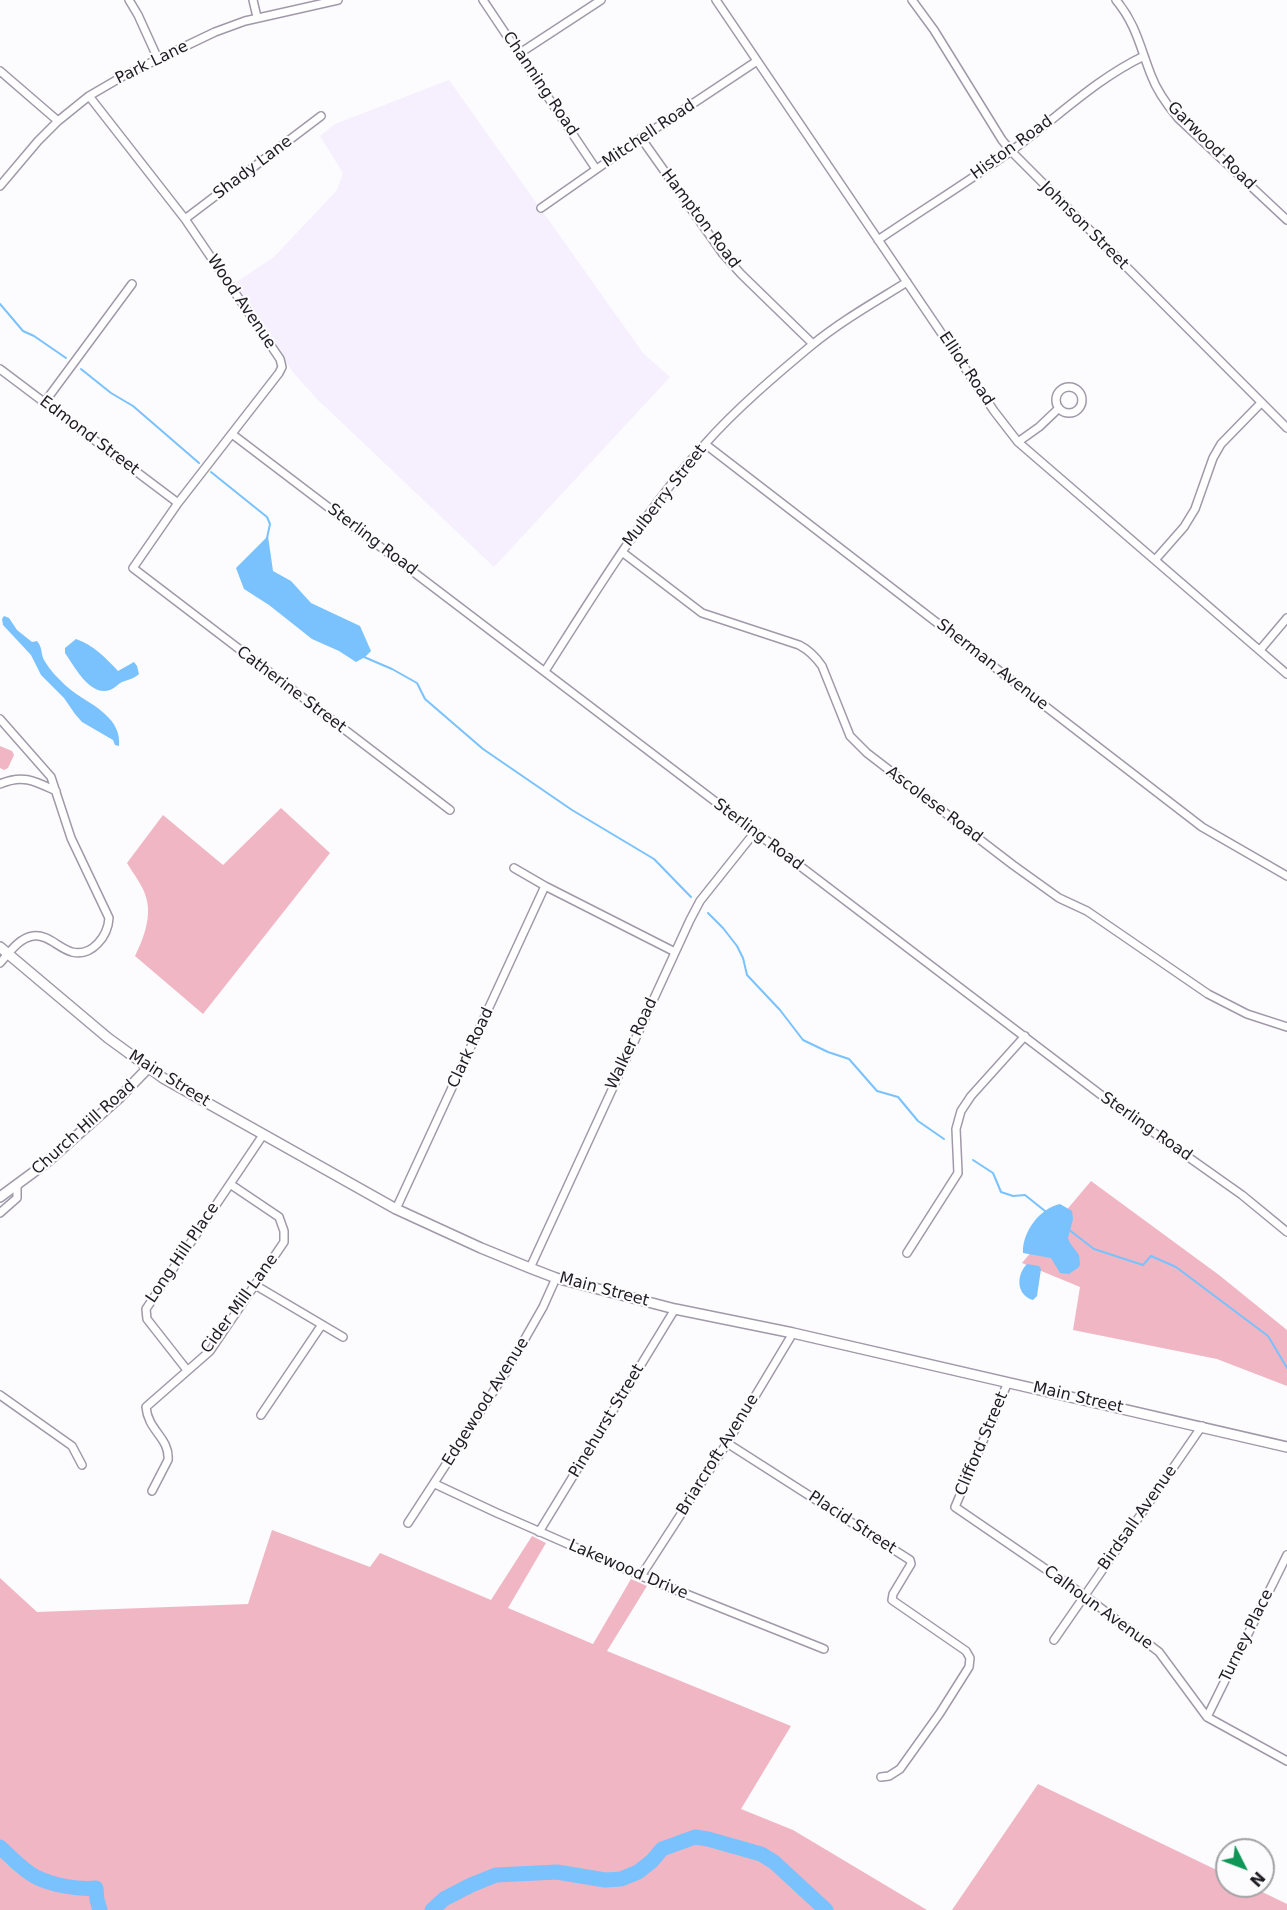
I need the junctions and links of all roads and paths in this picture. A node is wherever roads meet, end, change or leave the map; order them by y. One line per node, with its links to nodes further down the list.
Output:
1 (129, 0): 12 (street)
2 (253, 0): 9 (street)
3 (338, 0): 9 (street, Park Lane)
4 (483, 0): 10 (street, Channing Road)
5 (601, 0): 10 (street)
6 (717, 0): 13 (street, Elliot Road)
7 (912, 0): 19 (street, Johnson Street)
8 (1116, 0): 11 (street, Garwood Road)
9 (257, 17): 12 (street, Park Lane)
10 (520, 53): 20 (street, Channing Road)
11 (1144, 56): 19 (street, Histon Road); 24 (street, Garwood Road)
12 (158, 59): 15 (street, Park Lane)
13 (757, 61): 18 (street, Mitchell Road); 25 (street, Elliot Road)
14 (0, 71): 17 (street)
15 (89, 96): 17 (street, Park Lane); 23 (street, Wood Avenue)
16 (321, 116): 23 (street, Shady Lane)
17 (58, 121): 21 (street, Park Lane)
18 (641, 138): 20 (street, Mitchell Road); 28 (street, Hampton Road)
19 (1011, 151): 25 (street, Histon Road); 31 (street, Johnson Street)
20 (596, 169): 22 (street, Mitchell Road)
21 (0, 186)
22 (541, 208)
23 (185, 219): 34 (street, Wood Avenue)
24 (1287, 220)
25 (878, 240): 26 (street, Elliot Road)
26 (907, 282): 28 (street); 35 (street, Elliot Road)
27 (132, 284): 30 (street)
28 (813, 344): 36 (street, Mulberry Street)
29 (0, 369): 30 (street, Edmond Street)
30 (44, 403): 37 (street, Edmond Street)
31 (1261, 403): 33 (street, Johnson Street); 39 (street)
32 (1059, 408): 35 (street)
33 (1287, 428)
34 (232, 434): 37 (street, Wood Avenue); 43 (street, Sterling Road)
35 (1018, 442): 39 (street, Elliot Road)
36 (705, 444): 38 (street, Mulberry Street); 51 (street, Sherman Avenue)
37 (178, 503): 40 (street, Wood Avenue)
38 (622, 552): 43 (street, Mulberry Street); 57 (street, Ascolese Road)
39 (1155, 560): 42 (street, Elliot Road)
40 (133, 568): 48 (street, Catherine Street)
41 (1287, 618): 42 (street)
42 (1260, 650): 44 (street, Elliot Road)
43 (545, 671): 49 (street, Sterling Road)
44 (1287, 674)
45 (0, 719): 47 (street)
46 (0, 784): 47 (street)
47 (56, 791): 55 (street)
48 (450, 810)
49 (755, 832): 54 (street, Walker Road); 58 (street, Sterling Road)
50 (514, 868): 52 (street)
51 (1287, 876)
52 (546, 886): 54 (street); 64 (street, Clark Road)
53 (0, 947): 55 (main road, Main Street)
54 (675, 952): 68 (street, Walker Road)
55 (8, 954): 56 (street); 59 (main road, Main Street)
56 (0, 963)
57 (1287, 1027)
58 (1024, 1036): 66 (street, Sterling Road); 67 (street)
59 (148, 1068): 60 (main road, Main Street); 62 (main road, Church Hill Road)
60 (262, 1135): 61 (street, Long Hill Place); 64 (main road, Main Street)
61 (230, 1184): 70 (street, Cider Mill Lane); 75 (street, Long Hill Place)
62 (17, 1186): 63 (main road, Church Hill Road); 65 (street, Church Hill Road)
63 (0, 1197)
64 (396, 1209): 68 (main road, Main Street)
65 (0, 1213)
66 (1287, 1232)
67 (907, 1254)
68 (530, 1268): 69 (main road, Main Street)
69 (556, 1278): 71 (main road, Main Street); 83 (street, Edgewood Avenue)
70 (255, 1285): 72 (street); 75 (street, Cider Mill Lane)
71 (675, 1309): 73 (main road, Main Street); 87 (street, Pinehurst Street)
72 (321, 1326): 74 (street); 78 (street)
73 (793, 1333): 76 (main road, Main Street); 80 (street, Briarcroft Avenue)
74 (343, 1337)
75 (187, 1370): 84 (street, Cider Mill Lane)
76 (1008, 1382): 79 (main road, Main Street); 85 (street, Clifford Street)
77 (0, 1395): 82 (street)
78 (261, 1415)
79 (1202, 1426): 81 (main road, Main Street); 90 (street, Birdsall Avenue)
80 (727, 1443): 89 (street, Briarcroft Avenue); 95 (street, Placid Street)
81 (1287, 1447)
82 (82, 1465)
83 (435, 1484): 86 (street, Edgewood Avenue); 87 (street, Lakewood Drive)
84 (152, 1491)
85 (955, 1507): 90 (street, Calhoun Avenue)
86 (408, 1523)
87 (539, 1532): 89 (street, Lakewood Drive)
88 (1287, 1555): 93 (street, Turney Place)
89 (641, 1576): 92 (street, Lakewood Drive)
90 (1085, 1596): 91 (street, Birdsall Avenue); 93 (street, Calhoun Avenue)
91 (1054, 1640)
92 (824, 1649)
93 (1207, 1717): 94 (street, Calhoun Avenue)
94 (1287, 1761)
95 (881, 1777)

